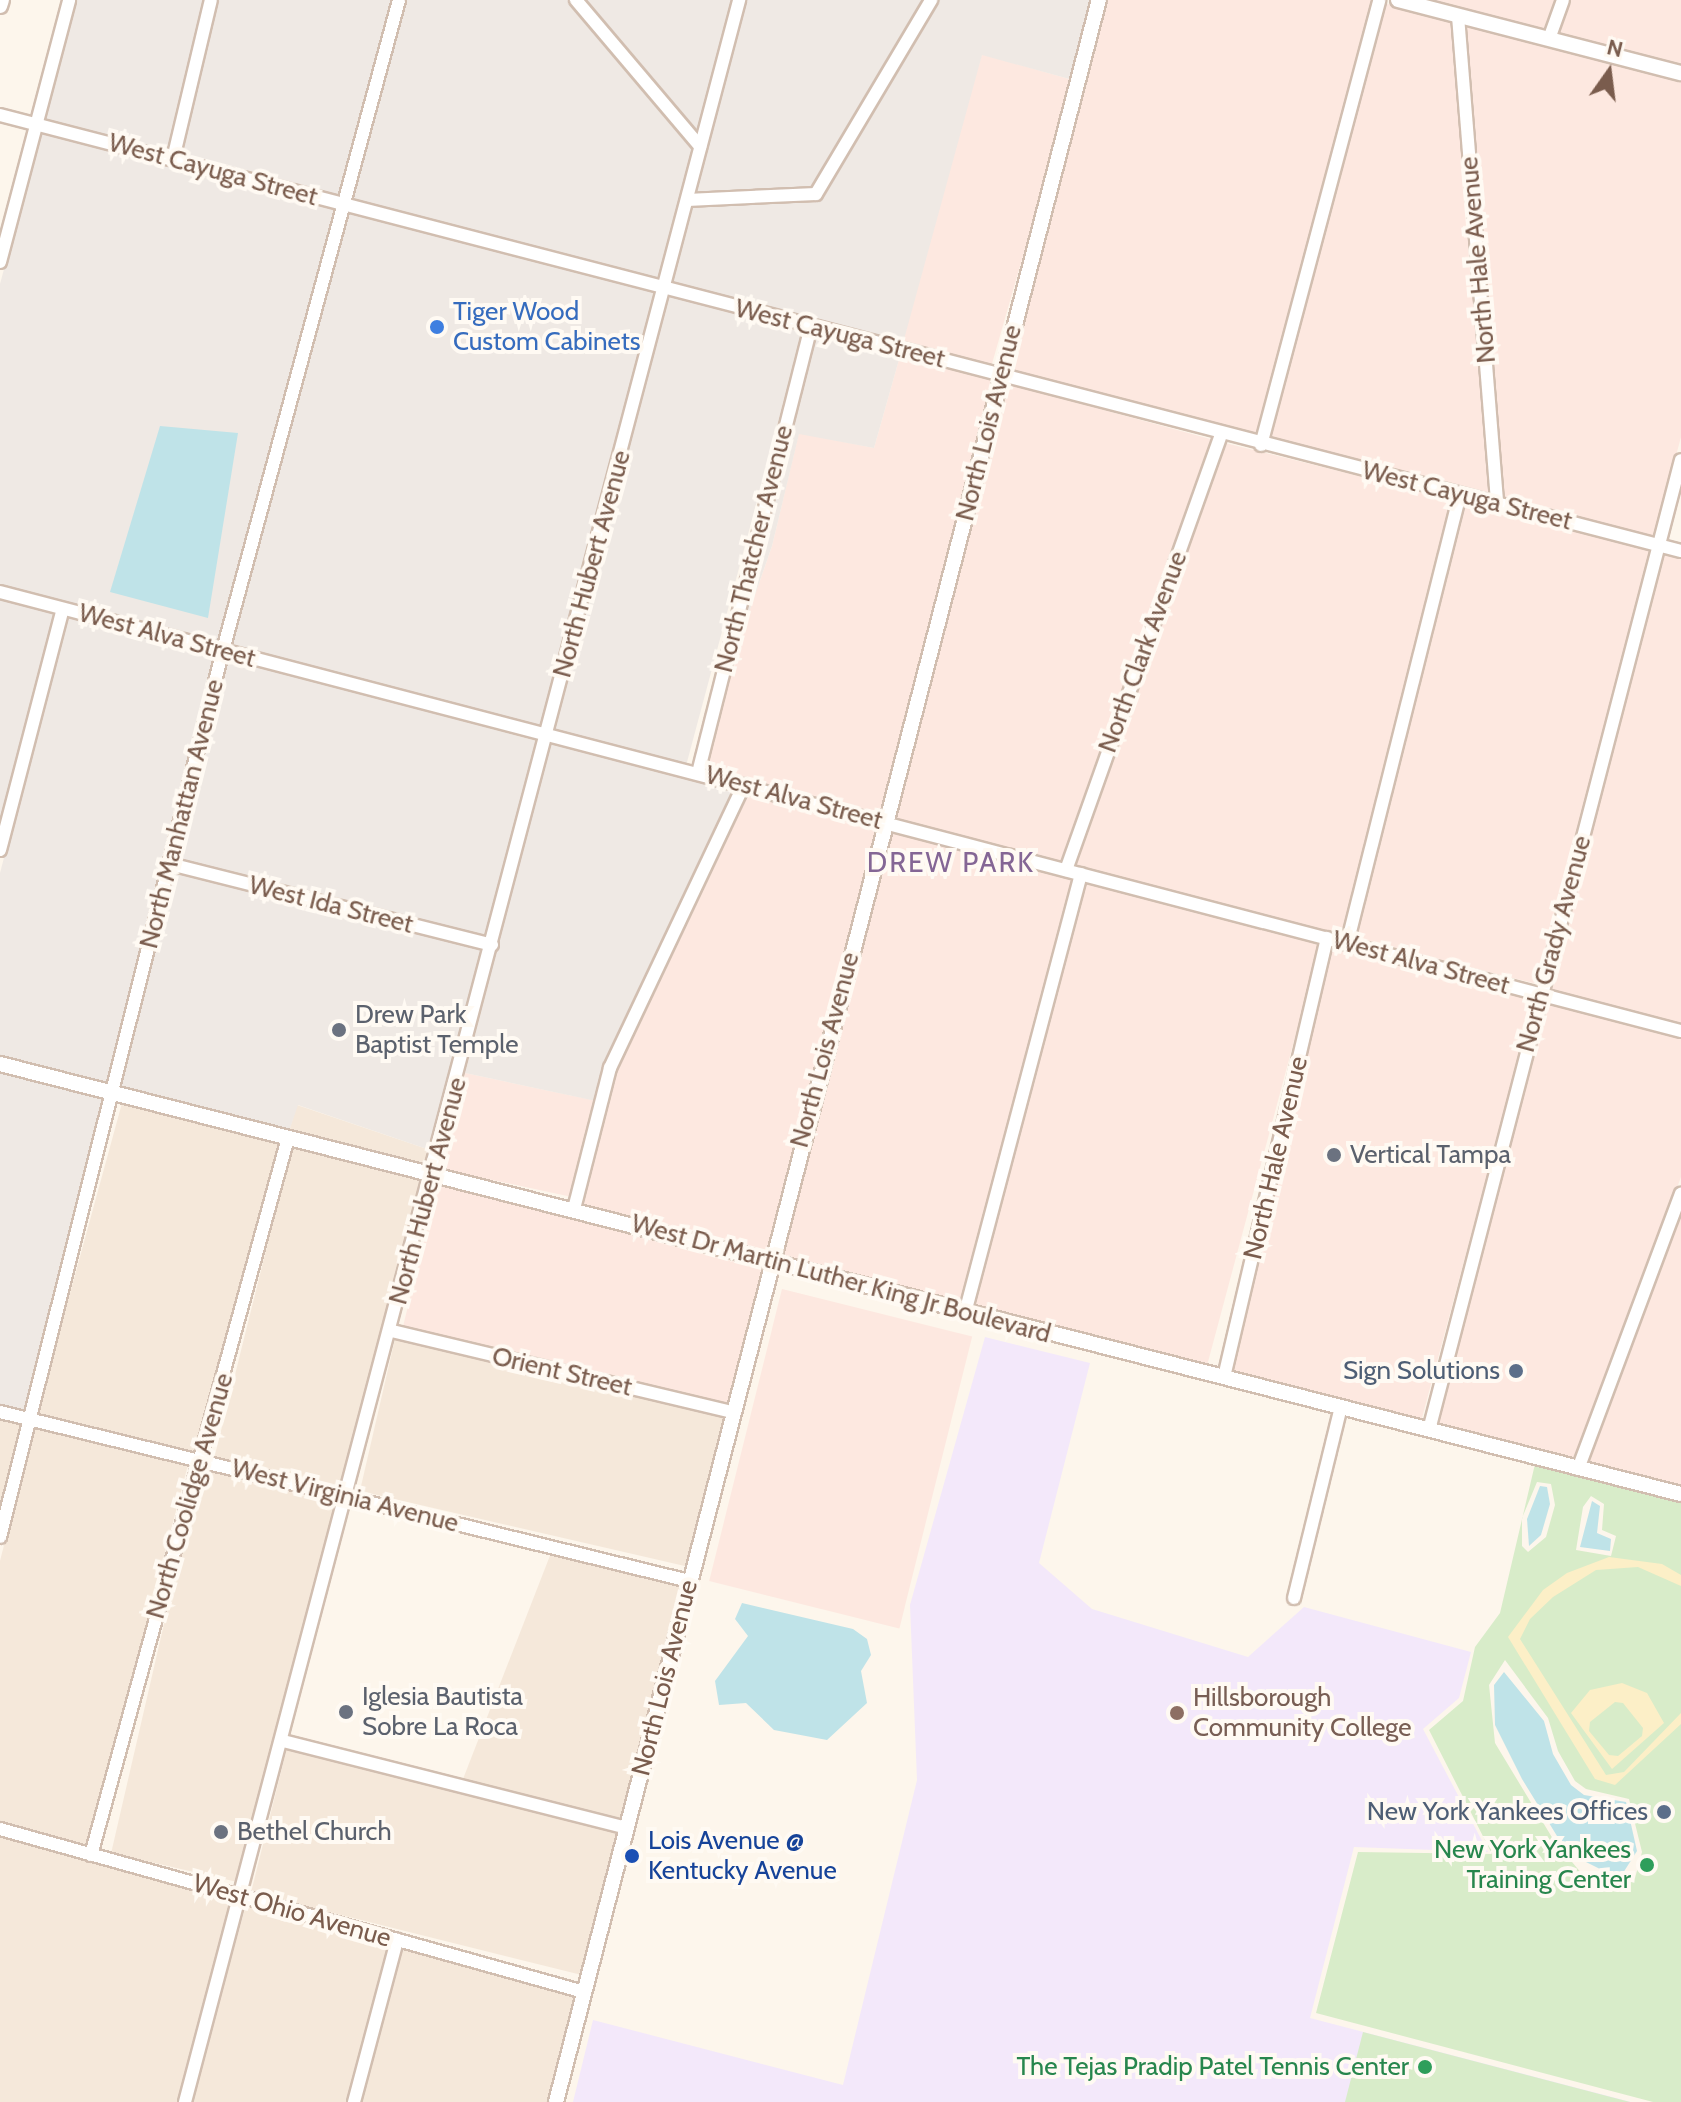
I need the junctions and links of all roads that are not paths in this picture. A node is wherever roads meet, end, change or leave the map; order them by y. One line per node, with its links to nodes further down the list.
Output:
1 (2, 0): 12 (street)
2 (69, 0): 17 (street)
3 (211, 0): 19 (street)
4 (399, 0): 21 (street, North Manhattan Avenue)
5 (576, 0): 18 (street)
6 (739, 0): 18 (street, North Hubert Avenue)
7 (931, 0): 20 (street)
8 (1099, 0): 25 (street, North Lois Avenue)
9 (1379, 0): 27 (street)
10 (1398, 0): 13 (street)
11 (1563, 0): 14 (street)
12 (0, 6)
13 (1458, 16): 14 (street); 30 (street, North Hale Avenue)
14 (1549, 39): 15 (street)
15 (1681, 73)
16 (0, 115): 17 (street, West Cayuga Street)
17 (37, 124): 19 (street, West Cayuga Street); 22 (street)
18 (700, 146): 20 (street, North Hubert Avenue)
19 (173, 159): 21 (street, West Cayuga Street)
20 (687, 200): 23 (street, North Hubert Avenue)
21 (344, 204): 23 (street, West Cayuga Street); 35 (street, North Manhattan Avenue)
22 (0, 262)
23 (664, 288): 24 (street, West Cayuga Street); 36 (street, North Hubert Avenue)
24 (811, 326): 25 (street, West Cayuga Street); 37 (street, North Thatcher Avenue)
25 (1001, 375): 26 (street, West Cayuga Street); 39 (street, North Lois Avenue)
26 (1221, 435): 27 (street, West Cayuga Street); 42 (street, North Clark Avenue)
27 (1261, 445): 29 (street, West Cayuga Street)
28 (1681, 460): 31 (street, North Grady Avenue)
29 (1460, 494): 30 (street, West Cayuga Street); 45 (street)
30 (1497, 503): 31 (street, West Cayuga Street)
31 (1658, 545): 32 (street, West Cayuga Street); 47 (street, North Grady Avenue)
32 (1681, 551)
33 (0, 592): 34 (street, West Alva Street)
34 (63, 609): 35 (street, West Alva Street); 40 (street)
35 (223, 650): 36 (street, West Alva Street); 41 (street, North Manhattan Avenue)
36 (546, 735): 37 (street, West Alva Street); 46 (street, North Hubert Avenue)
37 (698, 773): 38 (street, West Alva Street)
38 (744, 785): 39 (street, West Alva Street); 54 (street)
39 (884, 822): 42 (street, West Alva Street); 55 (street, North Lois Avenue)
40 (0, 850)
41 (170, 864): 46 (street, West Ida Street); 50 (street, North Manhattan Avenue)
42 (1066, 870): 43 (street, West Alva Street)
43 (1081, 874): 44 (street, West Alva Street); 56 (street)
44 (1327, 938): 45 (street, West Alva Street); 58 (street, North Hale Avenue)
45 (1347, 944): 47 (street, West Alva Street)
46 (492, 945): 52 (street, North Hubert Avenue)
47 (1541, 994): 48 (street, West Alva Street); 63 (street, North Grady Avenue)
48 (1681, 1031)
49 (0, 1064): 50 (street, West Dr Martin Luther King Jr Boulevard)
50 (112, 1093): 51 (street, West Dr Martin Luther King Jr Boulevard); 62 (street, North Manhattan Avenue)
51 (288, 1138): 52 (street, West Dr Martin Luther King Jr Boulevard); 64 (street, North Coolidge Avenue)
52 (433, 1174): 54 (street, West Dr Martin Luther King Jr Boulevard); 57 (street, North Hubert Avenue)
53 (1681, 1194): 65 (street)
54 (574, 1209): 55 (street, West Dr Martin Luther King Jr Boulevard)
55 (770, 1259): 56 (street, West Dr Martin Luther King Jr Boulevard); 61 (street, North Lois Avenue)
56 (965, 1313): 58 (street, West Dr Martin Luther King Jr Boulevard)
57 (392, 1331): 61 (street, Orient Street); 67 (street, North Hubert Avenue)
58 (1224, 1377): 59 (street, West Dr Martin Luther King Jr Boulevard)
59 (1341, 1407): 63 (street, West Dr Martin Luther King Jr Boulevard); 70 (street)
60 (0, 1412): 62 (street, West Virginia Avenue)
61 (732, 1412): 69 (street, North Lois Avenue)
62 (30, 1419): 64 (street, West Virginia Avenue); 68 (street, North Manhattan Avenue)
63 (1429, 1430): 65 (street, West Dr Martin Luther King Jr Boulevard)
64 (196, 1460): 67 (street, West Virginia Avenue); 74 (street, North Coolidge Avenue)
65 (1578, 1469): 66 (street, West Dr Martin Luther King Jr Boulevard)
66 (1681, 1494)
67 (347, 1495): 69 (street, West Virginia Avenue); 71 (street, North Hubert Avenue)
68 (0, 1537)
69 (689, 1581): 72 (street, North Lois Avenue)
70 (1294, 1598)
71 (283, 1741): 72 (street); 75 (street, North Hubert Avenue)
72 (627, 1828): 77 (street, North Lois Avenue)
73 (0, 1829): 74 (street, West Ohio Avenue)
74 (91, 1855): 75 (street, West Ohio Avenue)
75 (242, 1897): 76 (street, West Ohio Avenue); 78 (street, North Hubert Avenue)
76 (397, 1940): 77 (street, West Ohio Avenue); 79 (street)
77 (584, 1992): 80 (street, North Lois Avenue)
78 (185, 2102)
79 (354, 2102)
80 (556, 2102)

